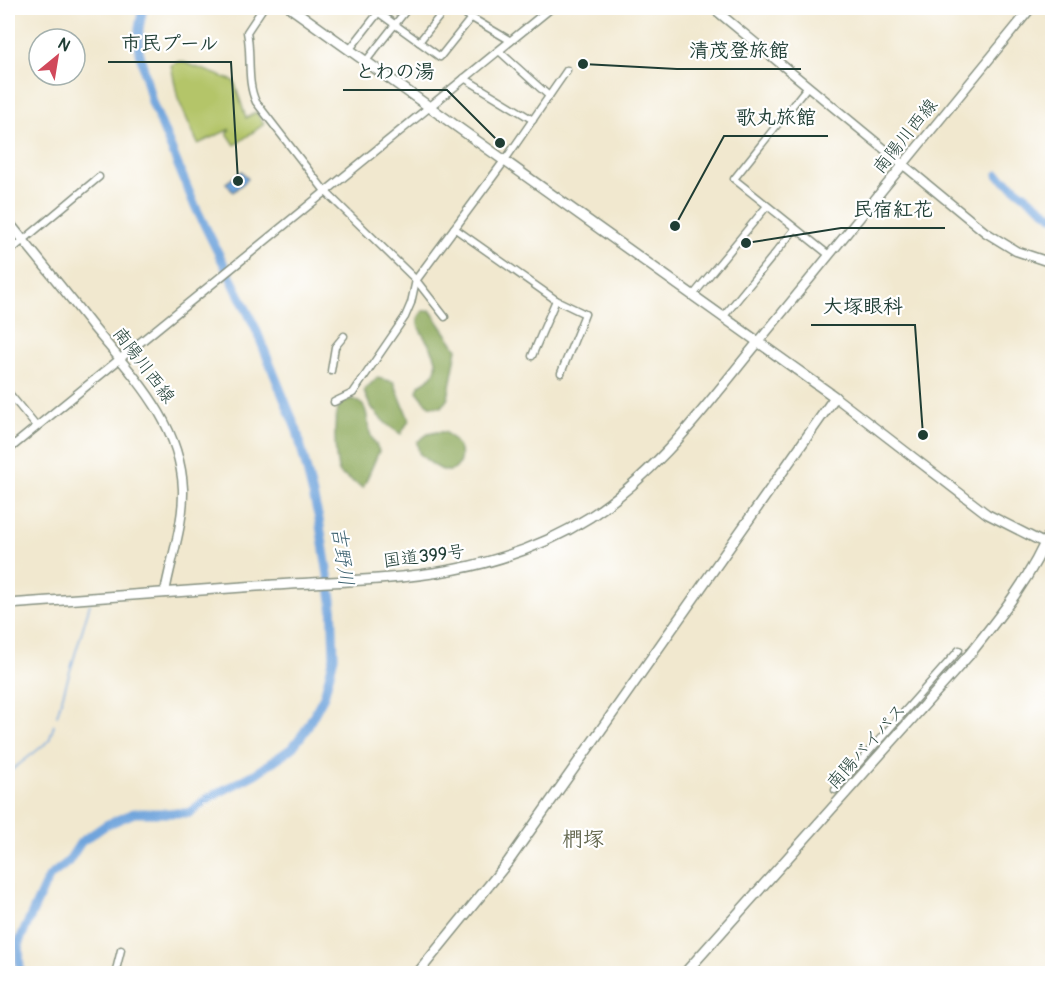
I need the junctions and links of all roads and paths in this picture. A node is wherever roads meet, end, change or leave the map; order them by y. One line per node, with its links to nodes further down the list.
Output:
1 (263, 8): 27 (street)
2 (291, 8): 15 (highway)
3 (372, 8): 10 (street)
4 (408, 8): 12 (street)
5 (446, 8): 14 (street)
6 (455, 8): 11 (street)
7 (551, 8): 13 (street)
8 (713, 8): 20 (main road)
9 (1031, 8): 25 (main road, 南陽川西線)
10 (380, 10): 12 (street); 15 (street)
11 (471, 18): 13 (street); 14 (street)
12 (395, 25): 14 (street); 17 (street)
13 (511, 41): 16 (street)
14 (419, 42)
15 (350, 49): 17 (highway)
16 (499, 51): 19 (street); 21 (street)
17 (366, 61): 22 (highway)
18 (567, 70): 21 (street)
19 (464, 78): 22 (street); 23 (street)
20 (808, 86): 25 (main road); 28 (street)
21 (549, 96): 23 (street)
22 (429, 105): 24 (highway); 27 (street)
23 (533, 120): 24 (street)
24 (505, 159): 30 (street); 37 (highway)
25 (903, 164): 34 (main road, 南陽川西線); 35 (main road)
26 (99, 177): 32 (street)
27 (324, 190): 36 (street); 44 (street)
28 (767, 206): 31 (street); 37 (street)
29 (8, 221): 32 (main road, 南陽川西線)
30 (454, 228): 36 (street); 38 (street)
31 (795, 229): 34 (street); 39 (street)
32 (23, 240): 33 (street); 44 (main road, 南陽川西線)
33 (8, 253)
34 (829, 255): 42 (main road, 南陽川西線)
35 (1053, 263)
36 (416, 280): 40 (street); 49 (street)
37 (694, 294): 39 (highway)
38 (556, 300): 43 (street); 46 (street)
39 (724, 316): 42 (highway)
40 (445, 318)
41 (344, 336): 45 (street)
42 (759, 341): 48 (highway); 54 (highway, 国道399号)
43 (532, 356)
44 (120, 359): 50 (street); 54 (main road, 南陽川西線)
45 (331, 371)
46 (561, 373)
47 (8, 392): 50 (street)
48 (835, 397): 53 (main road); 60 (highway)
49 (334, 402)
50 (36, 426): 51 (street)
51 (8, 450)
52 (1053, 527): 53 (highway, 南陽バイパス)
53 (1046, 544): 61 (highway, 南陽バイパス)
54 (165, 592): 55 (highway, 国道399号)
55 (8, 604)
56 (959, 650): 57 (street)
57 (835, 790)
58 (121, 950): 59 (street)
59 (115, 974)
60 (417, 974)
61 (684, 974)

